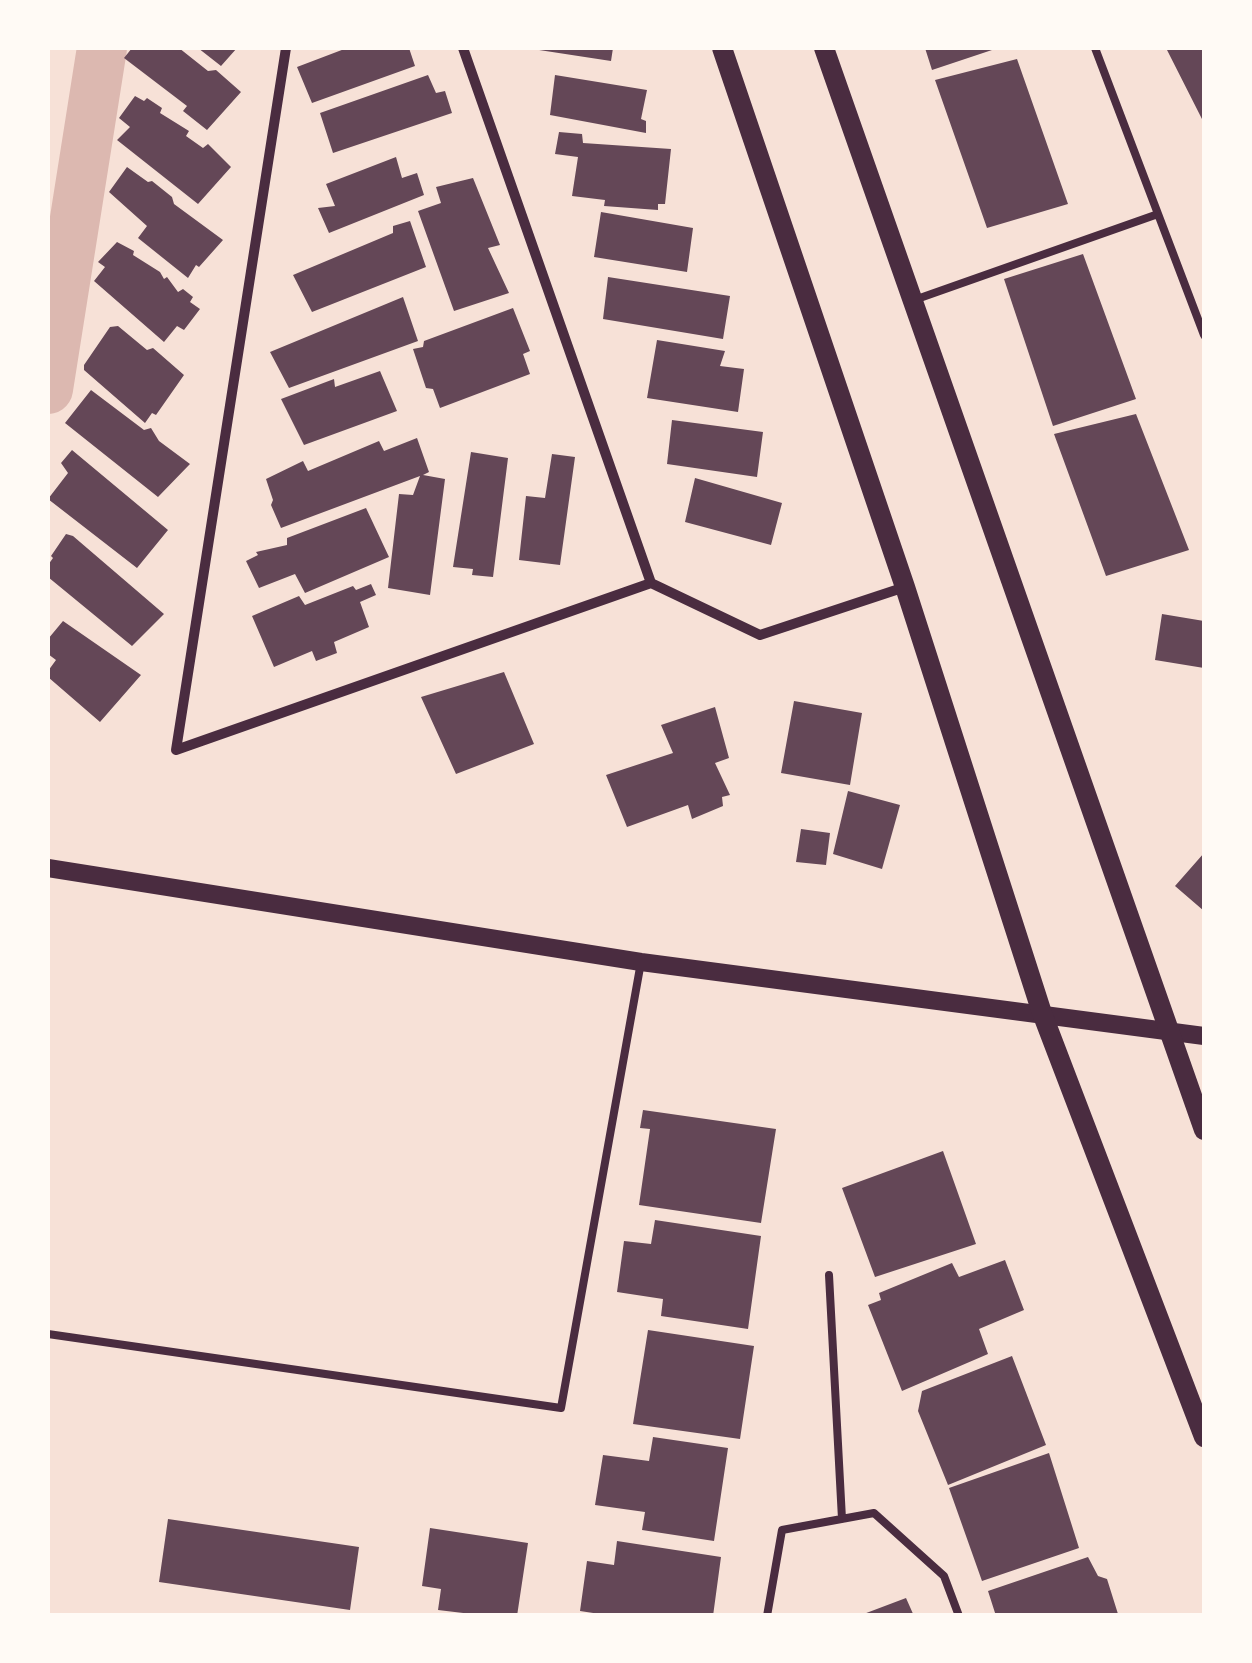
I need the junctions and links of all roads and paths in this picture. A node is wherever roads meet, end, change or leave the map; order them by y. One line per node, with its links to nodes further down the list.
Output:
1 (286, 48): 9 (street)
2 (463, 48): 9 (street)
3 (722, 48): 10 (main road)
4 (824, 48): 7 (main road)
5 (1095, 48): 6 (lane)
6 (1158, 214): 7 (lane); 8 (lane)
7 (912, 301): 14 (main road)
8 (1204, 334)
9 (651, 583): 10 (street)
10 (905, 587): 13 (main road)
11 (48, 868): 12 (street)
12 (642, 962): 13 (street); 18 (lane)
13 (1042, 1014): 14 (street); 19 (main road)
14 (1170, 1030): 15 (street); 16 (main road)
15 (1204, 1036)
16 (1204, 1130)
17 (829, 1275): 20 (lane)
18 (48, 1334)
19 (1204, 1437)
20 (842, 1518): 21 (lane); 22 (lane)
21 (767, 1616)
22 (959, 1616)

